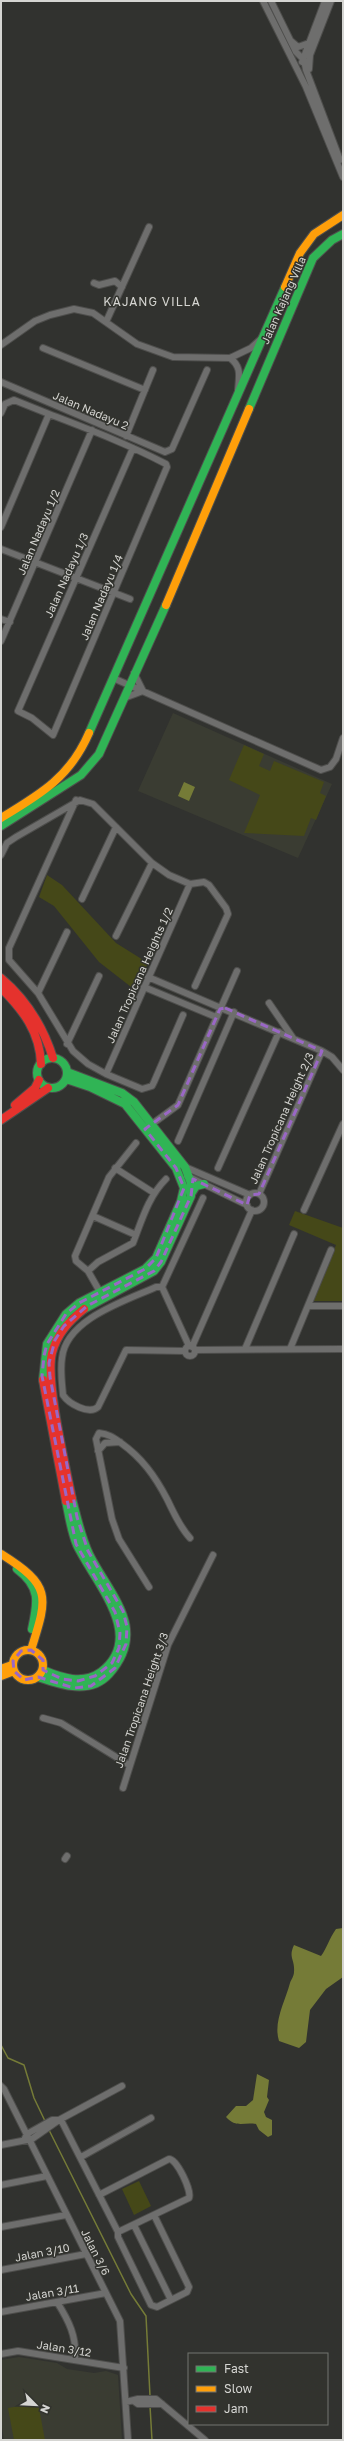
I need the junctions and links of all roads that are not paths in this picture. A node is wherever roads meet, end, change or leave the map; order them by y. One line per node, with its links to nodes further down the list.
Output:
1 (264, 1): 7 (street)
2 (271, 1): 5 (street)
3 (325, 1): 6 (street)
4 (331, 1): 8 (street)
5 (290, 40): 6 (street); 8 (street)
6 (309, 43): 8 (street)
7 (288, 48): 8 (street); 9 (street)
8 (305, 58): 9 (street); 10 (street)
9 (306, 87): 11 (street)
10 (343, 167)
11 (343, 177)
12 (343, 215): 18 (street, Jalan Kajang Villa)
13 (149, 227): 16 (street)
14 (343, 234): 41 (street, Jalan Kajang Villa)
15 (94, 283): 16 (street)
16 (122, 287): 17 (street)
17 (106, 322): 19 (street, Jalan Kajang Villa); 21 (street, Jalan Kajang Villa)
18 (263, 337): 21 (street, Jalan Kajang Villa); 26 (street, Jalan Kajang Villa)
19 (1, 346)
20 (43, 348): 25 (street)
21 (230, 358): 26 (street)
22 (153, 370): 25 (street)
23 (207, 370): 30 (street, Jalan Nadayu 2)
24 (1, 382): 30 (street, Jalan Nadayu 2)
25 (145, 390): 30 (street)
26 (237, 396): 42 (street, Jalan Kajang Villa)
27 (1, 413): 28 (street)
28 (49, 414): 29 (street); 32 (street)
29 (92, 430): 31 (street); 34 (street, Jalan Nadayu 1/2)
30 (126, 436)
31 (133, 448): 35 (street, Jalan Nadayu 1/3); 36 (street, Jalan Nadayu 1/4)
32 (1, 527)
33 (1, 549): 34 (street)
34 (36, 562): 35 (street); 39 (street, Jalan Nadayu 1/2)
35 (74, 579): 36 (street); 46 (street, Jalan Nadayu 1/3)
36 (113, 594): 37 (street); 46 (street, Jalan Nadayu 1/4)
37 (130, 600)
38 (1, 618): 39 (street)
39 (10, 622): 40 (street, Jalan Nadayu 1/2)
40 (1, 641)
41 (134, 673): 43 (street, Jalan Kajang Villa); 44 (street)
42 (113, 678): 43 (street); 51 (street, Jalan Kajang Villa)
43 (129, 685): 44 (street); 45 (street, Jalan Kajang Villa)
44 (143, 691): 45 (street); 47 (street)
45 (124, 698): 52 (street, Jalan Kajang Villa)
46 (53, 734)
47 (343, 738)
48 (76, 800): 49 (street); 50 (street); 53 (street)
49 (64, 807): 50 (street); 54 (street)
50 (70, 814): 67 (street)
51 (1, 818)
52 (1, 826)
53 (116, 827): 55 (street); 57 (street)
54 (1, 855)
55 (152, 863): 56 (street); 59 (street)
56 (190, 884): 62 (street, Jalan Tropicana Heights 1/2); 64 (street)
57 (82, 899)
58 (67, 932): 67 (street)
59 (116, 936)
60 (237, 971): 71 (street)
61 (99, 976): 77 (street)
62 (148, 977): 65 (street, Jalan Tropicana Heights 1/2); 68 (street)
63 (1, 978): 79 (street)
64 (195, 986)
65 (144, 987): 70 (street); 82 (street, Jalan Tropicana Heights 1/2)
66 (1, 988): 80 (street)
67 (38, 993): 77 (street)
68 (193, 997): 70 (street); 71 (street)
69 (269, 1003): 76 (street)
70 (189, 1006): 74 (street)
71 (220, 1009): 72 (street); 74 (street)
72 (234, 1012): 75 (street); 90 (street)
73 (183, 1015): 82 (street)
74 (216, 1017): 89 (street)
75 (279, 1032): 76 (street); 95 (street)
76 (293, 1038): 78 (street)
77 (67, 1044): 82 (street)
78 (322, 1051): 81 (street); 100 (street, Jalan Tropicana Height 2/3)
79 (53, 1058): 80 (street); 83 (street)
80 (41, 1064): 84 (street)
81 (343, 1070)
82 (106, 1074)
83 (67, 1076): 85 (street); 89 (street)
84 (39, 1080): 85 (street); 86 (street)
85 (48, 1088): 87 (street)
86 (1, 1114)
87 (1, 1120)
88 (343, 1124): 106 (street)
89 (148, 1127): 92 (street); 94 (street)
90 (178, 1141)
91 (136, 1143): 93 (street)
92 (185, 1167): 96 (street); 101 (street)
93 (115, 1168): 99 (street); 107 (street)
94 (176, 1168): 96 (street); 113 (street)
95 (218, 1168)
96 (189, 1178): 98 (street); 102 (street)
97 (166, 1179): 99 (street)
98 (204, 1184): 102 (street); 104 (street)
99 (154, 1193): 109 (street)
100 (259, 1194): 101 (street); 105 (street)
101 (250, 1195): 104 (street)
102 (190, 1196): 132 (street)
103 (203, 1198): 112 (street)
104 (247, 1205): 105 (street)
105 (252, 1210): 117 (street)
106 (304, 1210)
107 (93, 1216): 109 (street); 111 (street)
108 (294, 1234): 119 (street)
109 (136, 1235): 111 (street)
110 (331, 1250): 114 (street)
111 (88, 1271): 113 (street)
112 (159, 1287): 116 (street); 118 (street)
113 (100, 1292): 132 (street)
114 (308, 1306): 115 (street); 120 (street)
115 (343, 1306)
116 (185, 1335): 117 (street); 118 (street)
117 (196, 1335): 118 (street)
118 (190, 1348): 119 (street)
119 (245, 1349): 120 (street)
120 (290, 1349): 121 (street)
121 (343, 1350)
122 (120, 1442): 123 (street); 123 (street); 124 (street)
123 (98, 1451): 128 (street)
124 (190, 1538)
125 (1, 1554): 129 (street)
126 (213, 1555): 135 (street, Jalan Tropicana Height 3/3)
127 (1, 1560): 129 (street)
128 (149, 1587)
129 (29, 1649): 130 (street); 132 (street)
130 (13, 1668): 131 (street); 132 (street); 133 (street)
131 (1, 1669)
132 (40, 1673)
133 (1, 1676)
134 (43, 1718): 135 (street)
135 (129, 1766): 136 (street, Jalan Tropicana Height 3/3)
136 (123, 1788)
137 (1, 2086): 141 (street, Jalan 3/6)
138 (122, 2086): 140 (street)
139 (151, 2118): 143 (street)
140 (57, 2121): 141 (street); 143 (street)
141 (29, 2137): 142 (street); 144 (street, Jalan 3/6)
142 (1, 2145)
143 (81, 2157): 146 (street)
144 (47, 2176): 145 (street); 147 (street, Jalan 3/6)
145 (1, 2185)
146 (99, 2195): 148 (street); 151 (street)
147 (66, 2215): 150 (street); 152 (street, Jalan 3/6)
148 (154, 2215): 149 (street); 155 (street)
149 (134, 2225): 151 (street); 155 (street)
150 (1, 2227)
151 (118, 2232): 155 (street)
152 (86, 2254): 153 (street, Jalan 3/10); 154 (street, Jalan 3/6)
153 (1, 2270)
154 (106, 2293): 156 (street, Jalan 3/11); 160 (street, Jalan 3/6)
155 (171, 2300)
156 (57, 2302): 157 (street, Jalan 3/11); 159 (street)
157 (1, 2312)
158 (1, 2354): 159 (street, Jalan 3/12)
159 (75, 2360): 160 (street, Jalan 3/12)
160 (124, 2368): 161 (street, Jalan 3/6)
161 (126, 2402): 162 (street); 163 (street, Jalan 3/6)
162 (197, 2438): 164 (street)
163 (128, 2440)
164 (205, 2440)

